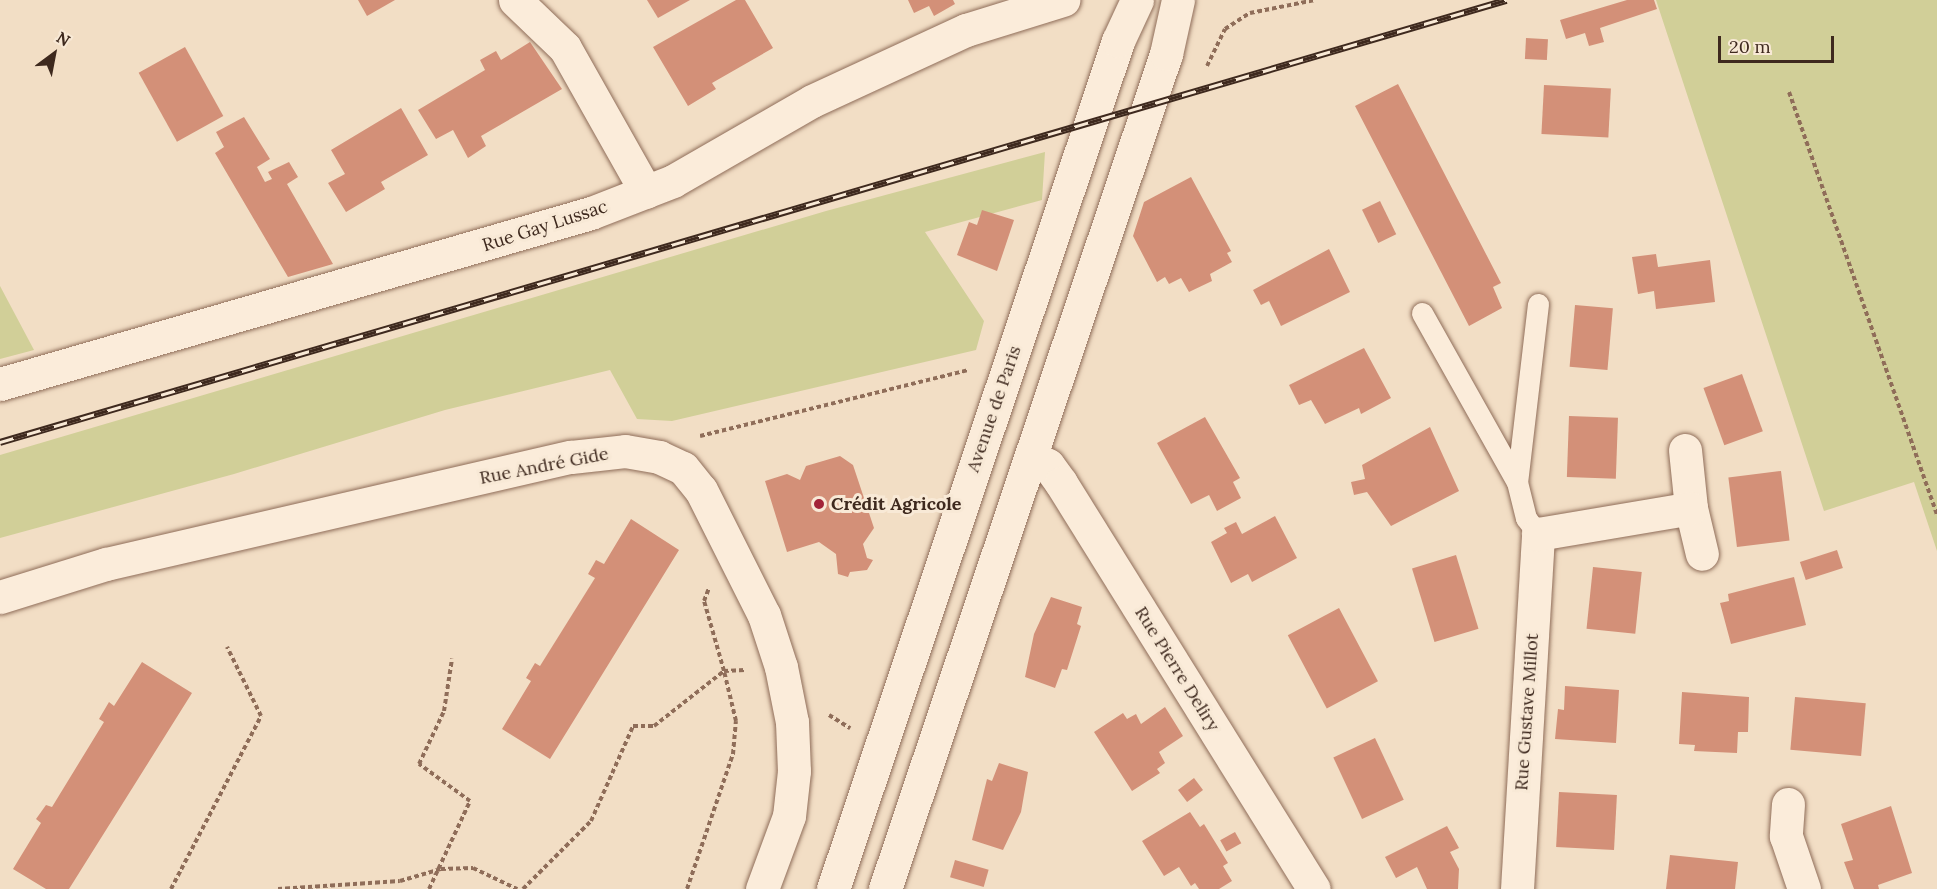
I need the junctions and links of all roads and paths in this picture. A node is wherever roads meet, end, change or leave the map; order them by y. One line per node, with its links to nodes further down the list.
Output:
1 (515, 0): 8 (street)
2 (1063, 0): 8 (street, Rue Gay Lussac)
3 (1137, 0): 12 (street, Avenue de Paris)
4 (1178, 0): 15 (street)
5 (1315, 0): 6 (path)
6 (1207, 66)
7 (1789, 92): 18 (path)
8 (646, 192): 11 (street, Rue Gay Lussac)
9 (1538, 304): 16 (lane)
10 (1422, 313): 16 (lane)
11 (0, 384)
12 (1000, 392): 14 (path); 35 (street, Avenue de Paris)
13 (1685, 450): 17 (street)
14 (659, 457): 20 (street, Rue André Gide); 22 (street, Rue André Gide)
15 (1032, 457): 36 (street); 37 (street, Rue Pierre Deliry)
16 (1516, 482): 19 (lane)
17 (1691, 508): 19 (street); 21 (street)
18 (1937, 515)
19 (1538, 534): 38 (street, Rue Gustave Millot)
20 (728, 542): 25 (path); 34 (street, Rue André Gide)
21 (1702, 554)
22 (0, 597)
23 (227, 646): 28 (path)
24 (452, 659): 27 (path)
25 (724, 671): 32 (path); 33 (path)
26 (1788, 804): 39 (street)
27 (441, 868): 29 (path); 30 (path); 31 (path)
28 (171, 889)
29 (278, 889)
30 (429, 889)
31 (517, 889)
32 (523, 889)
33 (687, 889)
34 (762, 889)
35 (833, 889)
36 (885, 889)
37 (1314, 889)
38 (1517, 889)
39 (1804, 889)

